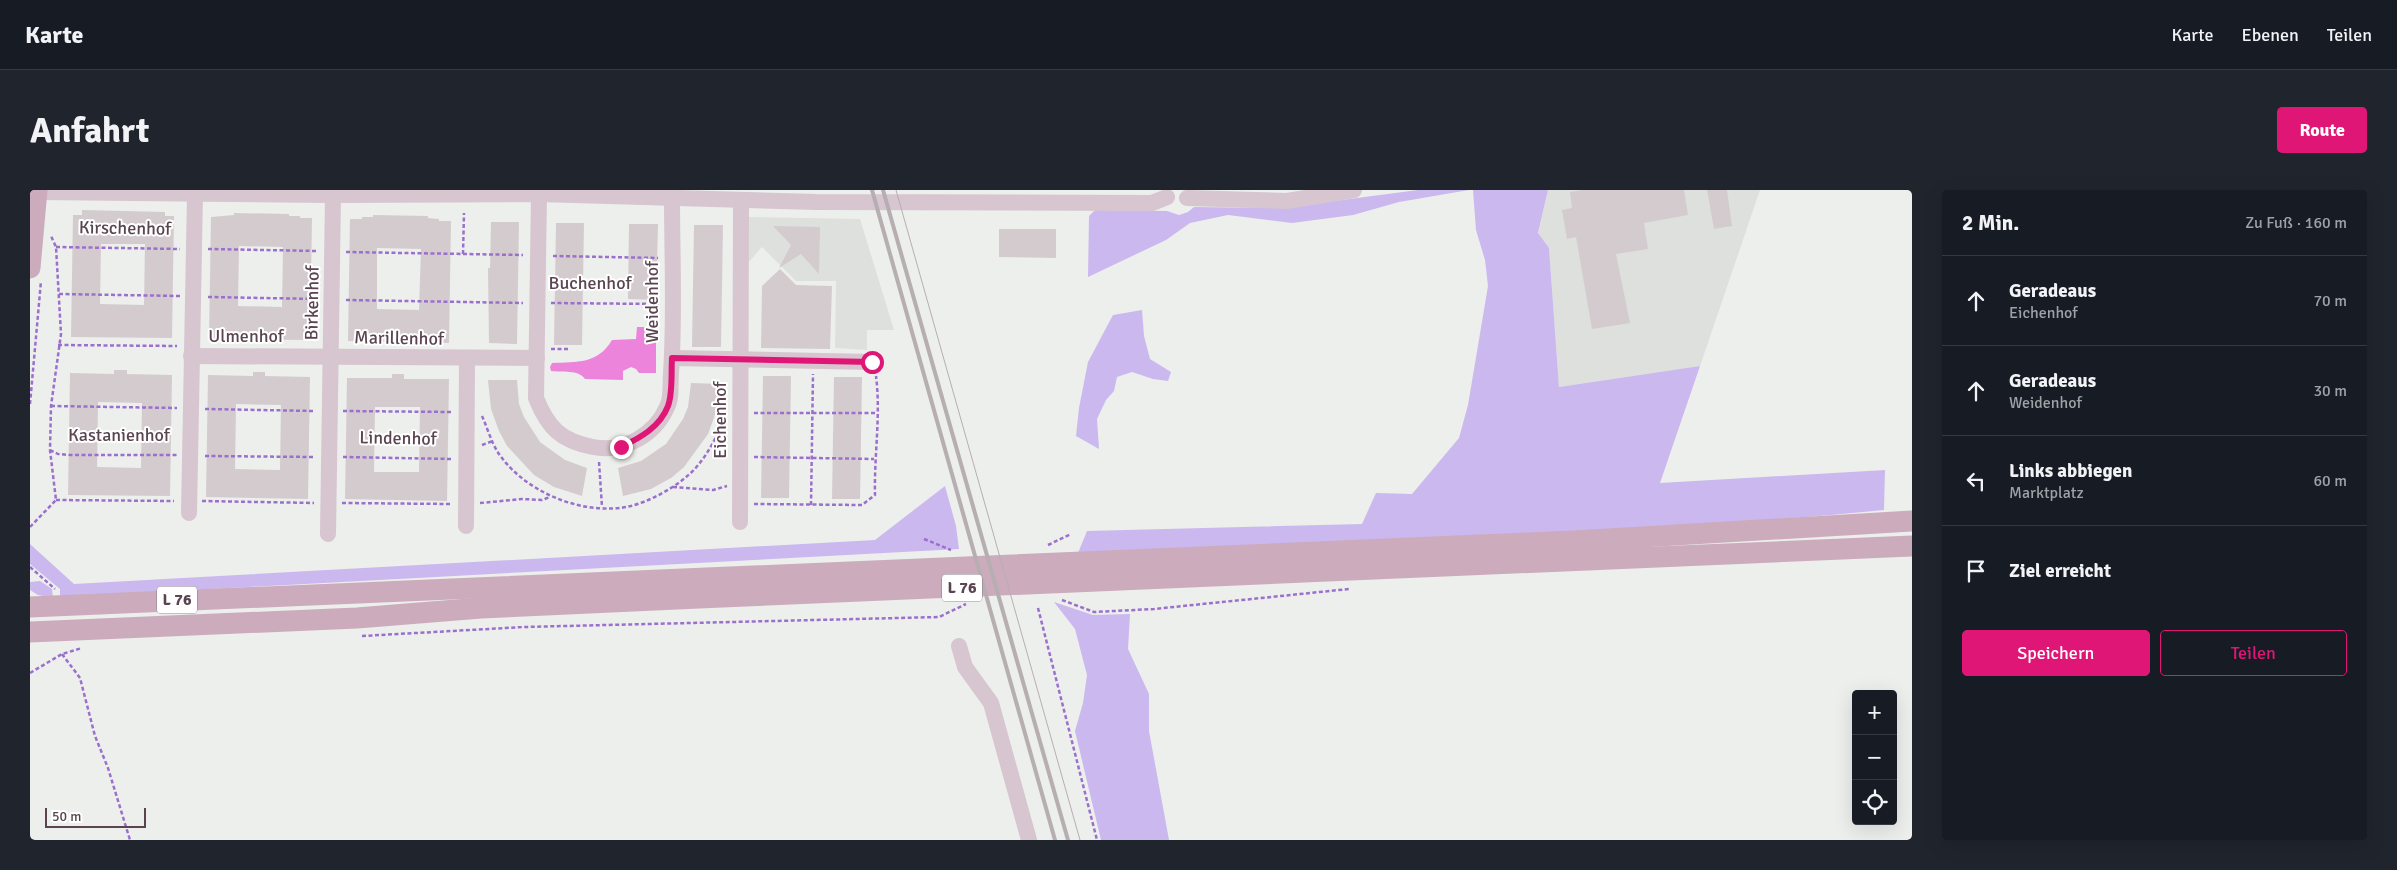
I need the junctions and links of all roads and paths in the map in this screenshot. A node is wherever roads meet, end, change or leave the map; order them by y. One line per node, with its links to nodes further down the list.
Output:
1 (1354, 190): 8 (street)
2 (37, 191): 4 (street); 19 (main road)
3 (248, 192): 4 (street); 9 (street)
4 (194, 194): 14 (street, Kirschenhof)
5 (539, 194): 6 (street); 9 (street); 17 (street, Buchenhof)
6 (670, 194): 10 (street); 18 (street, Weidenhof)
7 (1169, 194): 8 (street); 10 (street)
8 (1185, 194)
9 (333, 195): 15 (street, Birkenhof)
10 (741, 201): 31 (street)
11 (464, 214): 16 (path)
12 (49, 232): 13 (path)
13 (56, 246): 14 (path, Kirschenhof); 20 (path)
14 (193, 249): 15 (path); 21 (street, Kirschenhof)
15 (332, 252): 16 (path); 22 (street, Birkenhof)
16 (463, 254): 17 (path)
17 (538, 255): 18 (path, Buchenhof); 23 (street, Buchenhof)
18 (672, 258): 24 (street, Weidenhof)
19 (36, 271): 34 (path)
20 (59, 294): 21 (path); 25 (path)
21 (192, 296): 22 (path); 26 (street, Kirschenhof)
22 (332, 300): 23 (path, Marillenhof); 27 (street, Birkenhof)
23 (538, 303): 24 (path, Buchenhof); 28 (street, Buchenhof)
24 (672, 304): 29 (street, Weidenhof)
25 (58, 345): 26 (path); 35 (path)
26 (191, 351): 27 (street, Ulmenhof); 36 (street, Kastanienhof)
27 (331, 357): 30 (street, Marillenhof); 37 (street, Birkenhof)
28 (537, 358): 30 (street, Marillenhof); 42 (street)
29 (672, 358): 31 (street, Weidenhof); 42 (street)
30 (466, 359): 38 (street)
31 (740, 360): 32 (street, Eichenhof); 39 (street, Eichenhof)
32 (813, 362): 33 (street, Eichenhof); 40 (path)
33 (872, 362): 41 (path)
34 (30, 404)
35 (51, 406): 36 (path, Kastanienhof); 43 (path)
36 (190, 408): 37 (path); 44 (street, Kastanienhof)
37 (330, 411): 38 (path, Lindenhof); 46 (street, Birkenhof)
38 (467, 412): 48 (street)
39 (740, 413): 40 (path); 47 (street, Eichenhof)
40 (812, 413): 41 (path); 45 (path)
41 (876, 413): 49 (path)
42 (599, 448): 58 (path)
43 (50, 450): 44 (path, Kastanienhof); 53 (path)
44 (190, 455): 46 (path); 57 (street, Kastanienhof)
45 (812, 456): 47 (path); 49 (path); 56 (path)
46 (330, 457): 48 (path, Lindenhof); 54 (street, Birkenhof)
47 (740, 457): 50 (street, Eichenhof)
48 (466, 459): 55 (street)
49 (874, 459): 56 (path)
50 (740, 485): 51 (path); 56 (path); 60 (street, Eichenhof)
51 (671, 488)
52 (550, 497): 55 (path)
53 (56, 500): 57 (path); 62 (path)
54 (329, 503): 55 (path); 57 (path); 63 (street, Birkenhof)
55 (464, 504): 61 (street)
56 (811, 505)
57 (189, 507)
58 (602, 507)
59 (1912, 521): 70 (main road, L 76)
60 (740, 522)
61 (466, 526)
62 (30, 527)
63 (328, 534)
64 (1912, 546): 72 (main road, L 76)
65 (30, 567): 66 (path)
66 (42, 578)
67 (1356, 588): 68 (path)
68 (1055, 597)
69 (966, 604): 73 (path)
70 (30, 607)
71 (1038, 608): 80 (path)
72 (30, 632)
73 (357, 637)
74 (959, 646): 79 (street)
75 (90, 648): 76 (path)
76 (62, 654): 77 (path); 78 (path)
77 (30, 672)
78 (130, 840)
79 (1029, 840)
80 (1097, 840)

